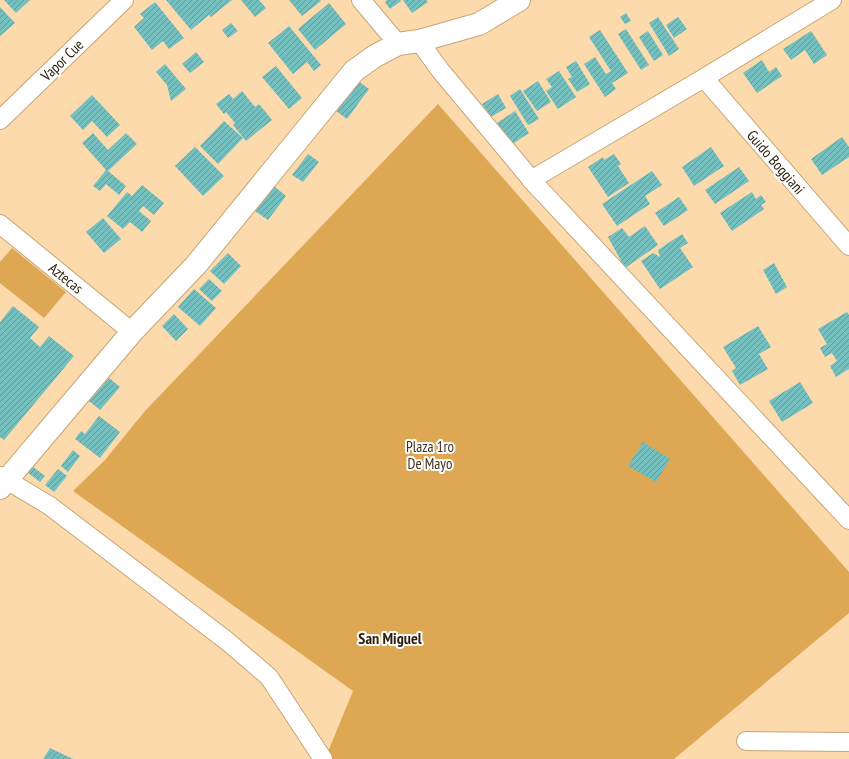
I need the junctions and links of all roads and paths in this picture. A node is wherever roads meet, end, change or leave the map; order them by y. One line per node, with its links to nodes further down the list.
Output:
1 (361, 0): 6 (street)
2 (519, 0): 5 (main road)
3 (832, 0): 7 (street)
4 (116, 2): 8 (street, Vapor Cue)
5 (419, 41): 6 (main road); 9 (street)
6 (398, 44): 12 (main road)
7 (704, 78): 9 (street); 11 (street, Guido Boggiani)
8 (0, 120)
9 (531, 180): 14 (street)
10 (0, 224): 12 (street, Aztecas)
11 (849, 246)
12 (132, 332): 13 (main road)
13 (2, 481): 17 (street)
14 (849, 520)
15 (746, 741): 16 (street)
16 (849, 742)
17 (318, 756)

